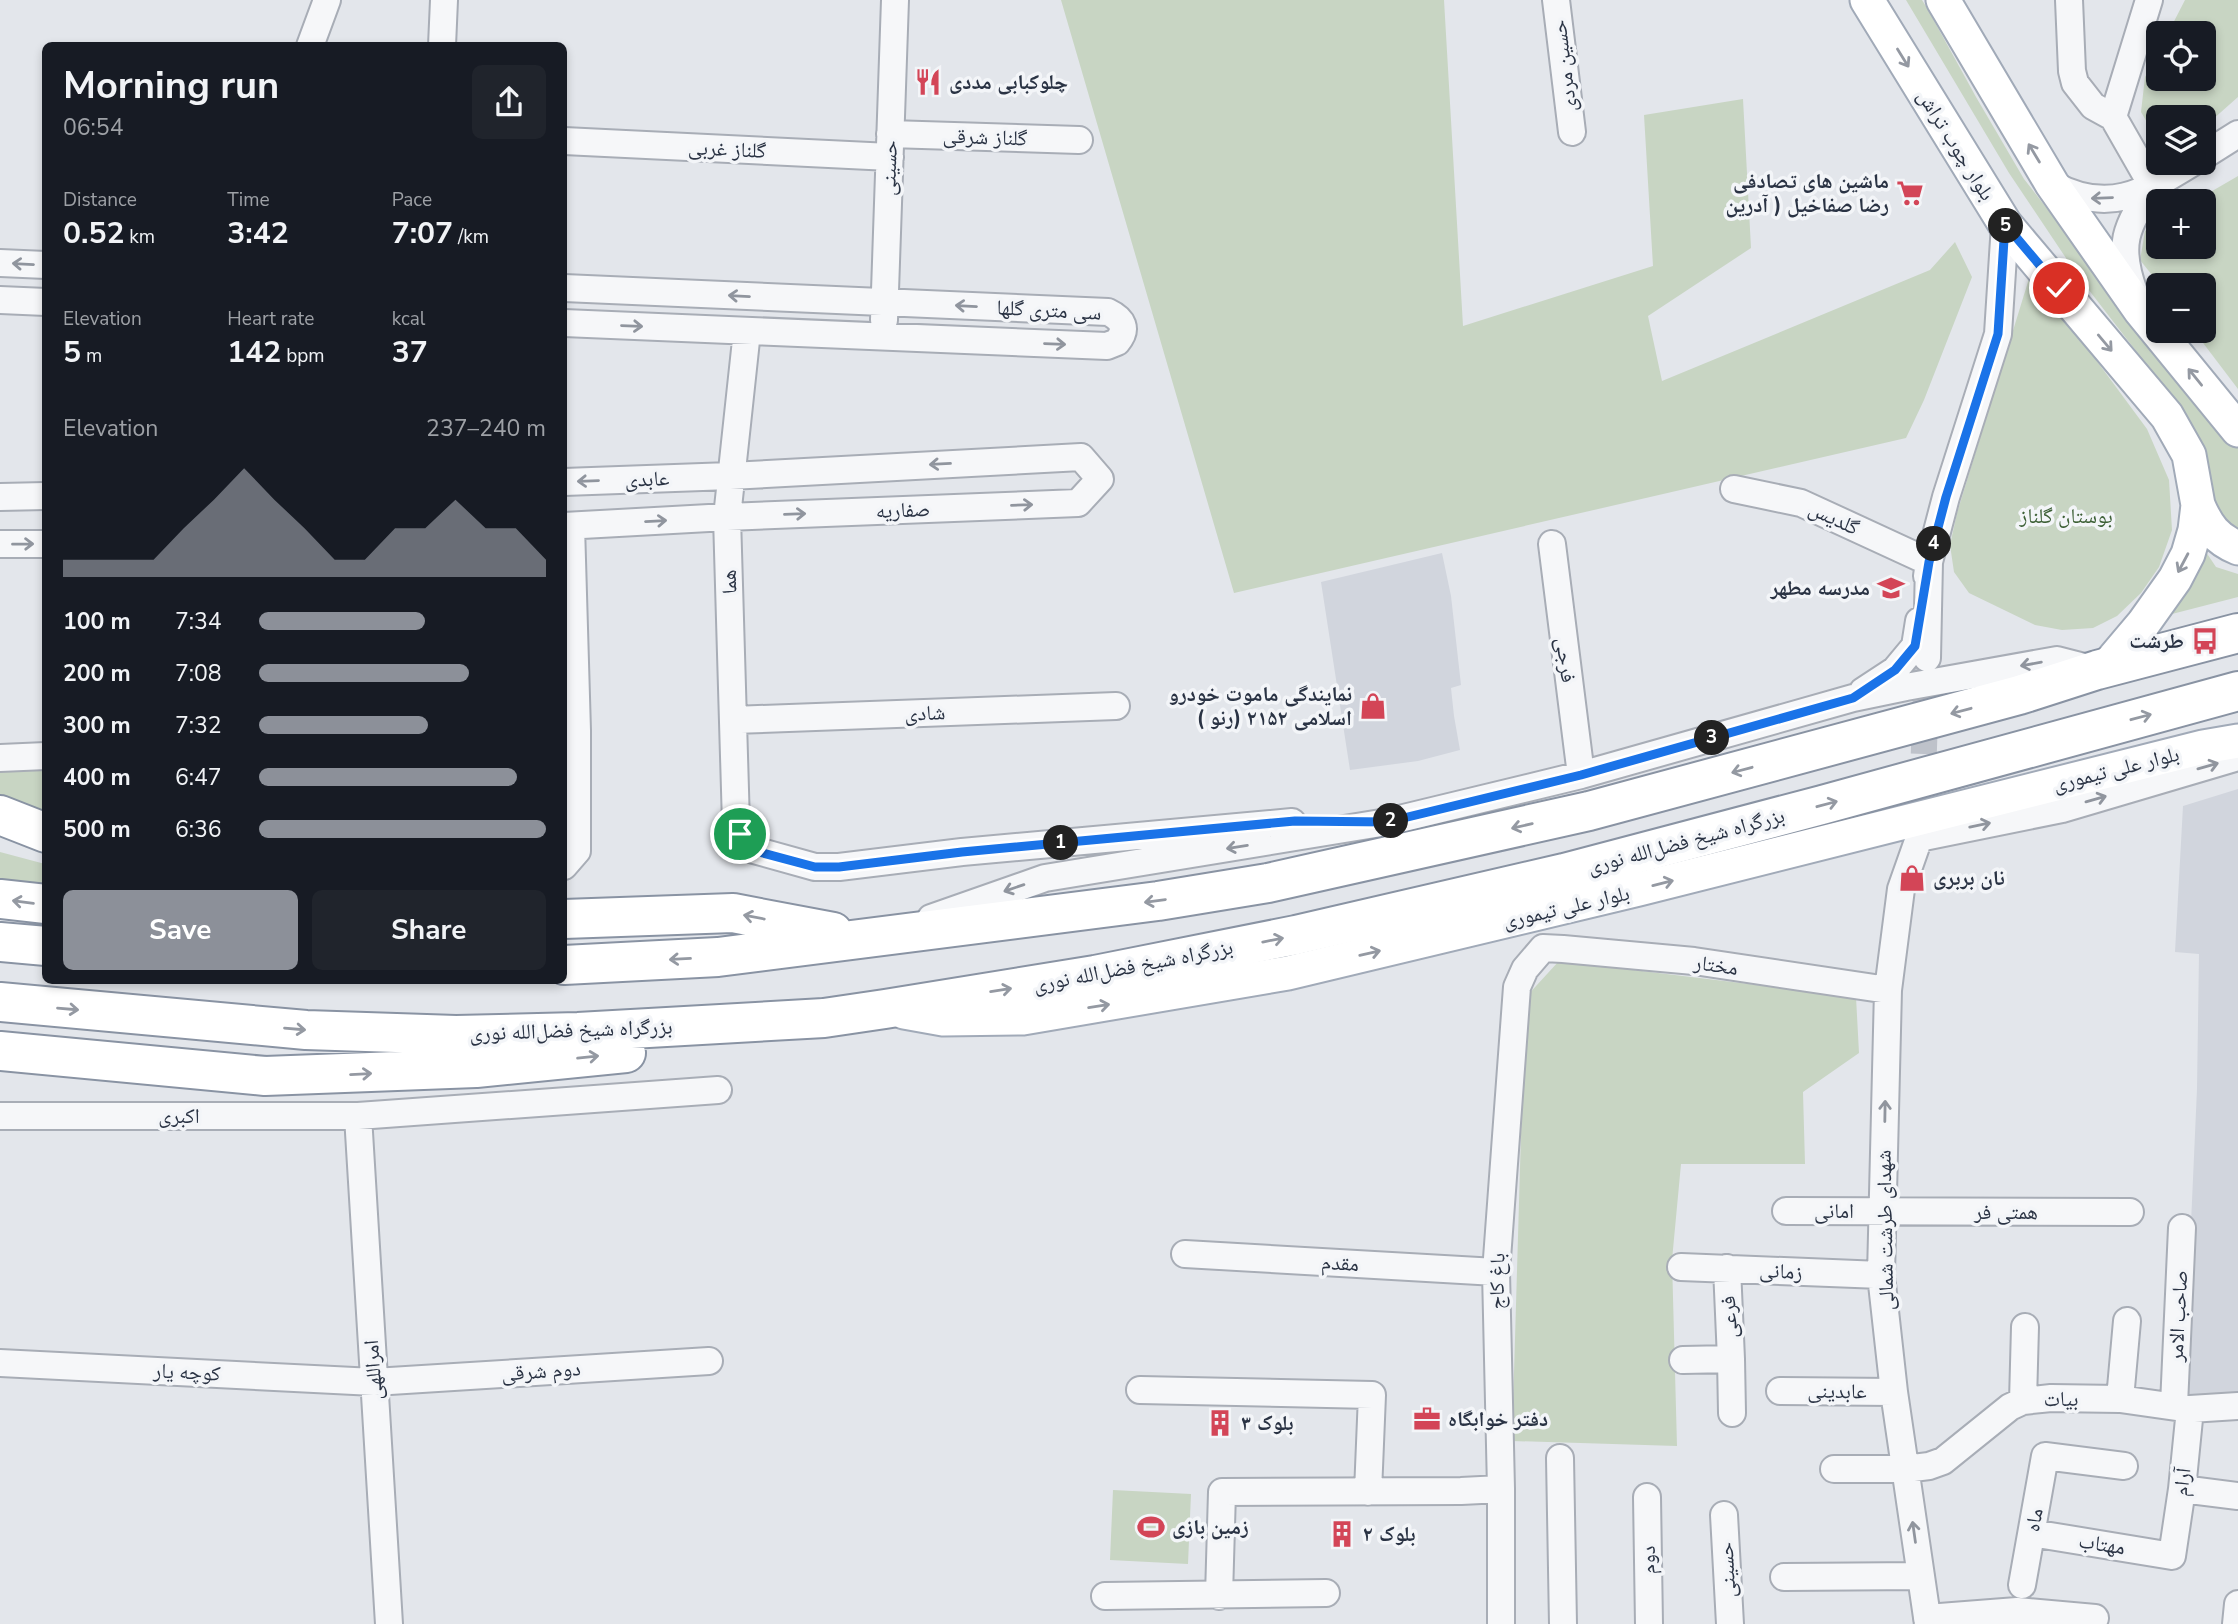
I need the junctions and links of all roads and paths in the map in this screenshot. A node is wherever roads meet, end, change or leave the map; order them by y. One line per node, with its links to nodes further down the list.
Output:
1 (327, 0): 9 (street)
2 (444, 0): 10 (street)
3 (895, 0): 16 (street, حسینی)
4 (1556, 0): 12 (street, حسین مردی)
5 (1867, 0): 21 (main road, بلوار چوب‌ تراش, one-way to 21)
6 (1943, 0): 19 (main road, one-way to 6)
7 (2069, 0): 11 (street)
8 (2149, 0): 11 (street)
9 (311, 42)
10 (442, 42)
11 (2113, 117): 20 (street)
12 (1572, 132)
13 (2238, 134): 17 (street)
14 (1079, 140): 16 (street, گلناز شرقی)
15 (567, 141): 16 (street, گلناز غربی)
16 (890, 145): 27 (street, حسینی)
17 (2216, 148)
18 (2172, 175): 20 (street)
19 (2052, 184): 20 (street, one-way to 19); 28 (main road)
20 (2153, 187): 28 (street)
21 (2005, 224): 38 (main road, بلوار چوب‌ تراش, one-way to 38); 45 (street)
22 (0, 263): 23 (street, one-way to 22)
23 (42, 265)
24 (567, 288): 27 (street, سی متری گلها, one-way to 24)
25 (0, 300): 26 (street)
26 (42, 302)
27 (884, 302): 31 (street, حسینی); 31 (street, سی متری گلها, one-way to 27)
28 (2140, 310): 32 (main road, one-way to 28)
29 (567, 323): 30 (street, سی متری گلها, one-way to 30)
30 (747, 331): 31 (street, سی متری گلها); 33 (street, هما)
31 (883, 337)
32 (2238, 430)
33 (730, 476): 34 (street, عابدی, one-way to 34); 39 (street, هما); 39 (street, صفاریه, one-way to 33)
34 (567, 482)
35 (1734, 489): 45 (street, گلدیس)
36 (42, 496): 37 (street)
37 (0, 497)
38 (2198, 505): 44 (main road); 48 (main road, بلوار چوب‌ تراش, one-way to 48)
39 (727, 517): 40 (street, عابدی, one-way to 39); 52 (street, هما)
40 (567, 526): 53 (street)
41 (0, 544): 42 (street, one-way to 42)
42 (42, 544)
43 (1552, 544): 58 (street, فرجی)
44 (2238, 548)
45 (1929, 562): 47 (street); 50 (street)
46 (2238, 633): 48 (highway)
47 (1927, 658)
48 (2101, 669): 50 (street, one-way to 50); 68 (highway, one-way to 68)
49 (2238, 691): 75 (highway, بزرگراه شیخ فضل‌الله نوری, one-way to 49)
50 (1853, 698): 58 (street)
51 (1116, 706): 52 (street, شادی)
52 (733, 720): 60 (street, هما)
53 (570, 731): 64 (street)
54 (2238, 741): 75 (main road, بلوار علی تیموری, one-way to 54)
55 (42, 757): 57 (street)
56 (2238, 757): 73 (street, شهدای طرشت شمالی, one-way to 56)
57 (0, 758)
58 (1581, 775): 60 (street)
59 (0, 815): 61 (highway)
60 (1387, 822): 68 (street, one-way to 68)
61 (42, 831)
62 (0, 840): 63 (highway)
63 (42, 853)
64 (570, 858)
65 (0, 899): 66 (highway, one-way to 65)
66 (42, 904)
67 (567, 919): 68 (highway, one-way to 67)
68 (869, 939): 72 (highway, one-way to 72)
69 (0, 942): 70 (highway)
70 (42, 946)
71 (1543, 947): 73 (street, مختار); 90 (street, باغ کاج)
72 (567, 965)
73 (1888, 990): 84 (street, شهدای طرشت شمالی, one-way to 73)
74 (0, 1002): 76 (highway, بزرگراه شیخ فضل‌الله نوری, one-way to 76)
75 (885, 1009): 76 (highway, بزرگراه شیخ فضل‌الله نوری)
76 (824, 1018): 78 (highway, one-way to 76)
77 (0, 1051): 78 (highway)
78 (265, 1076): 79 (highway)
79 (0, 1078)
80 (718, 1090): 82 (street, اکبری)
81 (0, 1116): 82 (street, اکبری)
82 (358, 1116): 98 (street, امراللهی)
83 (1786, 1211): 84 (street, امانی)
84 (1882, 1211): 85 (street, همتی فر); 91 (street, شهدای طرشت شمالی)
85 (2130, 1212)
86 (2182, 1228): 105 (street, صاحب الامر)
87 (1185, 1254): 90 (street, مقدم)
88 (1681, 1267): 89 (street, زمانی)
89 (1727, 1268): 91 (street, زمانی); 94 (street, فرعی)
90 (1496, 1272): 111 (street, باغ کاج)
91 (1881, 1275): 101 (street, شهدای طرشت شمالی)
92 (2127, 1321): 102 (street)
93 (2025, 1327): 103 (street)
94 (1731, 1359): 95 (street, فرعی); 106 (street)
95 (1683, 1360)
96 (709, 1361): 98 (street, دوم شرقی)
97 (0, 1363): 98 (street, کوچه یار)
98 (374, 1382): 128 (street, امراللهی)
99 (1140, 1390): 113 (street)
100 (1780, 1391): 101 (street, عابدینی)
101 (1894, 1392): 110 (street, شهدای طرشت شمالی)
102 (2120, 1399): 103 (street, بیات); 105 (street, بیات)
103 (2023, 1401): 110 (street, بیات)
104 (2238, 1406): 105 (street, بیات)
105 (2182, 1407): 112 (street, آرام)
106 (1732, 1413)
107 (1560, 1458): 130 (street)
108 (2123, 1466): 117 (street, ماه)
109 (1834, 1469): 110 (street, بیات)
110 (1905, 1469): 120 (street, شهدای طرشت شمالی, one-way to 110)
111 (1501, 1489): 113 (street); 129 (street, باغ کاج)
112 (2182, 1489): 114 (street); 118 (street, آرام)
113 (1368, 1492): 124 (street)
114 (2238, 1496)
115 (1647, 1497): 131 (street, دوم)
116 (1724, 1515): 132 (street, حسینی)
117 (2032, 1533): 118 (street, مهتاب); 121 (street, ماه)
118 (2172, 1556)
119 (1784, 1577): 120 (street)
120 (1921, 1577): 127 (street, شهدای طرشت شمالی)
121 (2022, 1585)
122 (1326, 1593): 124 (street)
123 (1105, 1596): 124 (street)
124 (1219, 1596)
125 (2238, 1604): 133 (street)
126 (2095, 1618): 127 (street)
127 (1927, 1621)
128 (389, 1624)
129 (1501, 1624)
130 (1563, 1624)
131 (1649, 1624)
132 (1730, 1624)
133 (2236, 1624)

